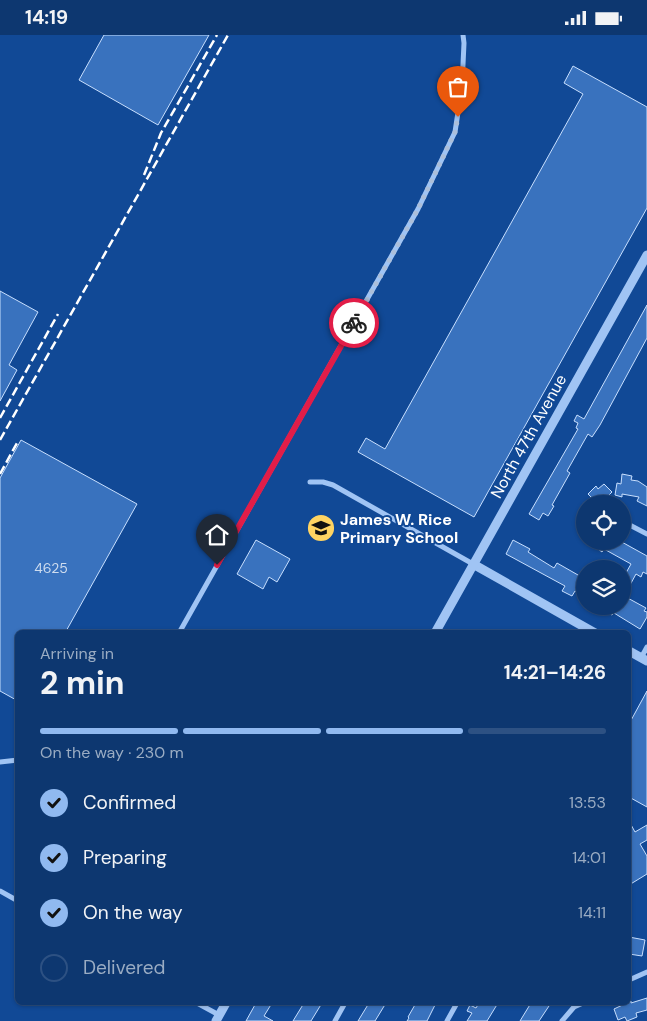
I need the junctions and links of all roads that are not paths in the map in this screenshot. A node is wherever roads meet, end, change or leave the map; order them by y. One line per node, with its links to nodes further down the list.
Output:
1 (462, 35): 7 (street)
2 (647, 255): 6 (street, North 47th Avenue)
3 (310, 482): 6 (street)
4 (631, 526): 5 (street)
5 (647, 534)
6 (473, 564): 8 (street, North 47th Avenue); 9 (street)
7 (181, 630)
8 (437, 630)
9 (590, 630)
10 (647, 647): 12 (street)
11 (631, 652): 12 (street)
12 (644, 660)
13 (15, 760): 14 (street)
14 (0, 763)
15 (0, 891): 16 (street)
16 (15, 899)
17 (647, 972): 18 (street)
18 (631, 978)
19 (200, 1005): 24 (street)
20 (225, 1005): 24 (street)
21 (344, 1005): 25 (street)
22 (456, 1005): 26 (street)
23 (578, 1005): 27 (street)
24 (218, 1018)
25 (335, 1021)
26 (447, 1021)
27 (562, 1021)

